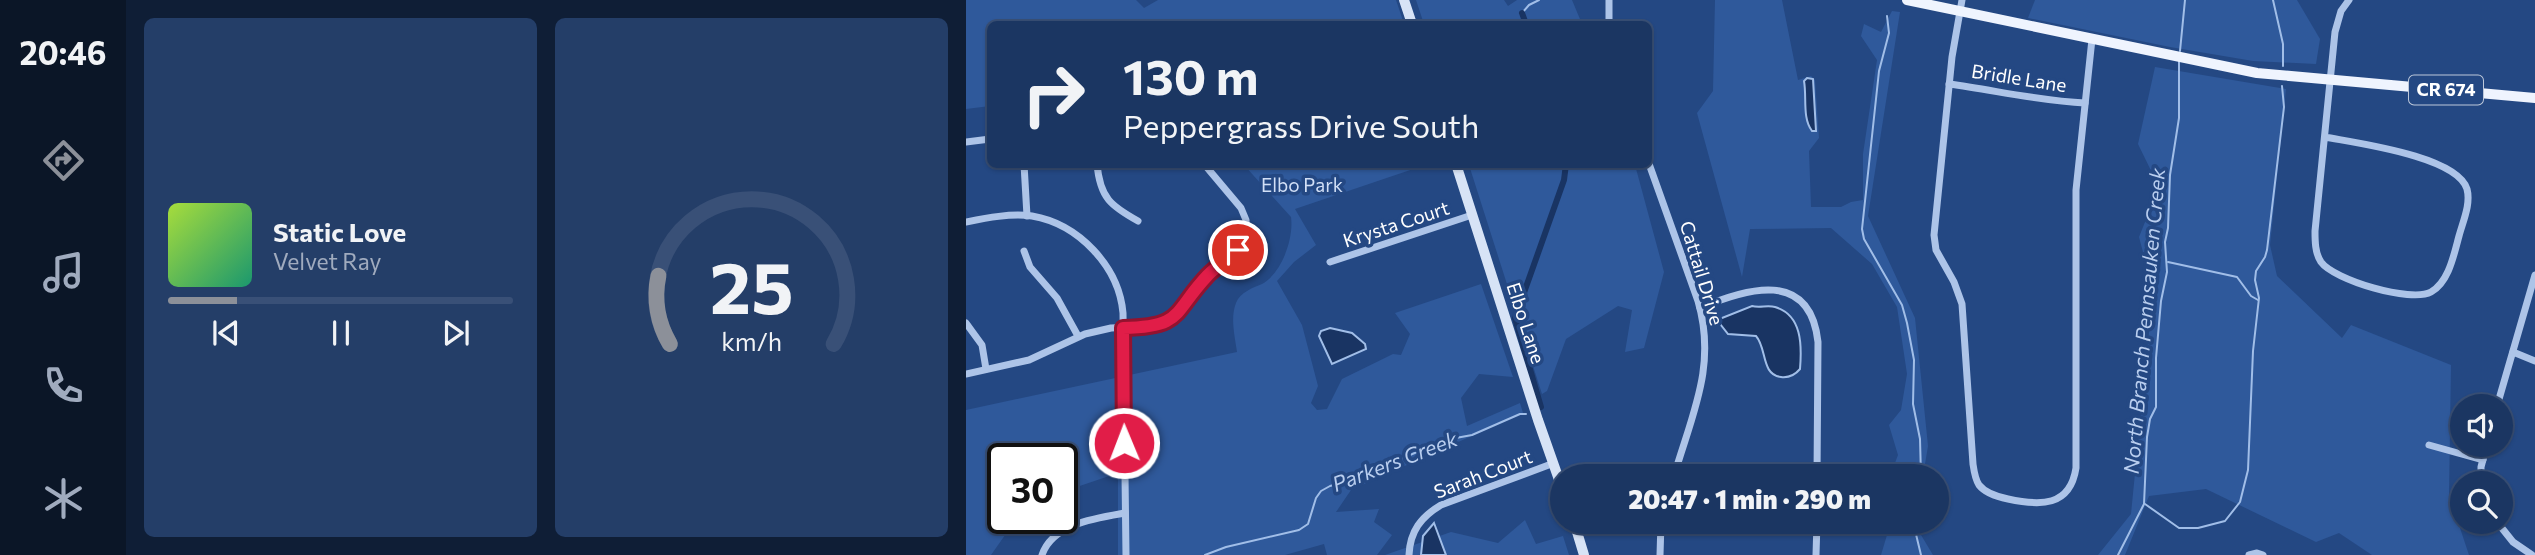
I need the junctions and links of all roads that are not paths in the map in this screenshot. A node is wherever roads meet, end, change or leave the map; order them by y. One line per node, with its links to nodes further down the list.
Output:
1 (1404, 0): 6 (street)
2 (1609, 0): 7 (street)
3 (1908, 0): 5 (main road, CR 674)
4 (2350, 0): 9 (street)
5 (1961, 6): 8 (main road, CR 674); 10 (street)
6 (1411, 21)
7 (1609, 21)
8 (2092, 39): 9 (main road, CR 674); 12 (street)
9 (2331, 80): 11 (main road, CR 674); 13 (street)
10 (1949, 84): 12 (street, Bridle Lane); 12 (street)
11 (2535, 98)
12 (2085, 103)
13 (2325, 137): 13 (street)
14 (987, 139): 15 (street)
15 (966, 142)
16 (1024, 168): 22 (street)
17 (1098, 168): 23 (street)
18 (1207, 168): 30 (street)
19 (1457, 168): 21 (street, Elbo Lane)
20 (1650, 168): 28 (street, Cattail Drive)
21 (1472, 215): 26 (street, Krysta Court); 40 (street, Elbo Lane)
22 (1027, 216): 24 (street); 30 (street)
23 (1138, 221)
24 (966, 222)
25 (1024, 251): 31 (street)
26 (1331, 262)
27 (2535, 275): 32 (street)
28 (1700, 308): 41 (street, Cattail Drive); 42 (street)
29 (966, 323): 34 (street)
30 (1123, 328): 31 (street); 44 (street)
31 (1078, 336): 34 (street)
32 (2513, 352): 33 (street); 36 (street)
33 (2535, 361)
34 (986, 369): 35 (street)
35 (966, 374)
36 (2501, 394)
37 (2429, 445): 39 (street)
38 (2484, 457): 39 (street)
39 (2483, 460): 43 (street)
40 (1554, 463): 51 (street, Sarah Court)
41 (1678, 464)
42 (1817, 464)
43 (2483, 471)
44 (1125, 513): 49 (street); 50 (street)
45 (1578, 534): 52 (street)
46 (1661, 534): 53 (street)
47 (1817, 534): 54 (street)
48 (2507, 534): 57 (street)
49 (1042, 555)
50 (1126, 555)
51 (1409, 555)
52 (1584, 555)
53 (1660, 555)
54 (1816, 555)
55 (2249, 555): 56 (street)
56 (2263, 555)
57 (2532, 555)

